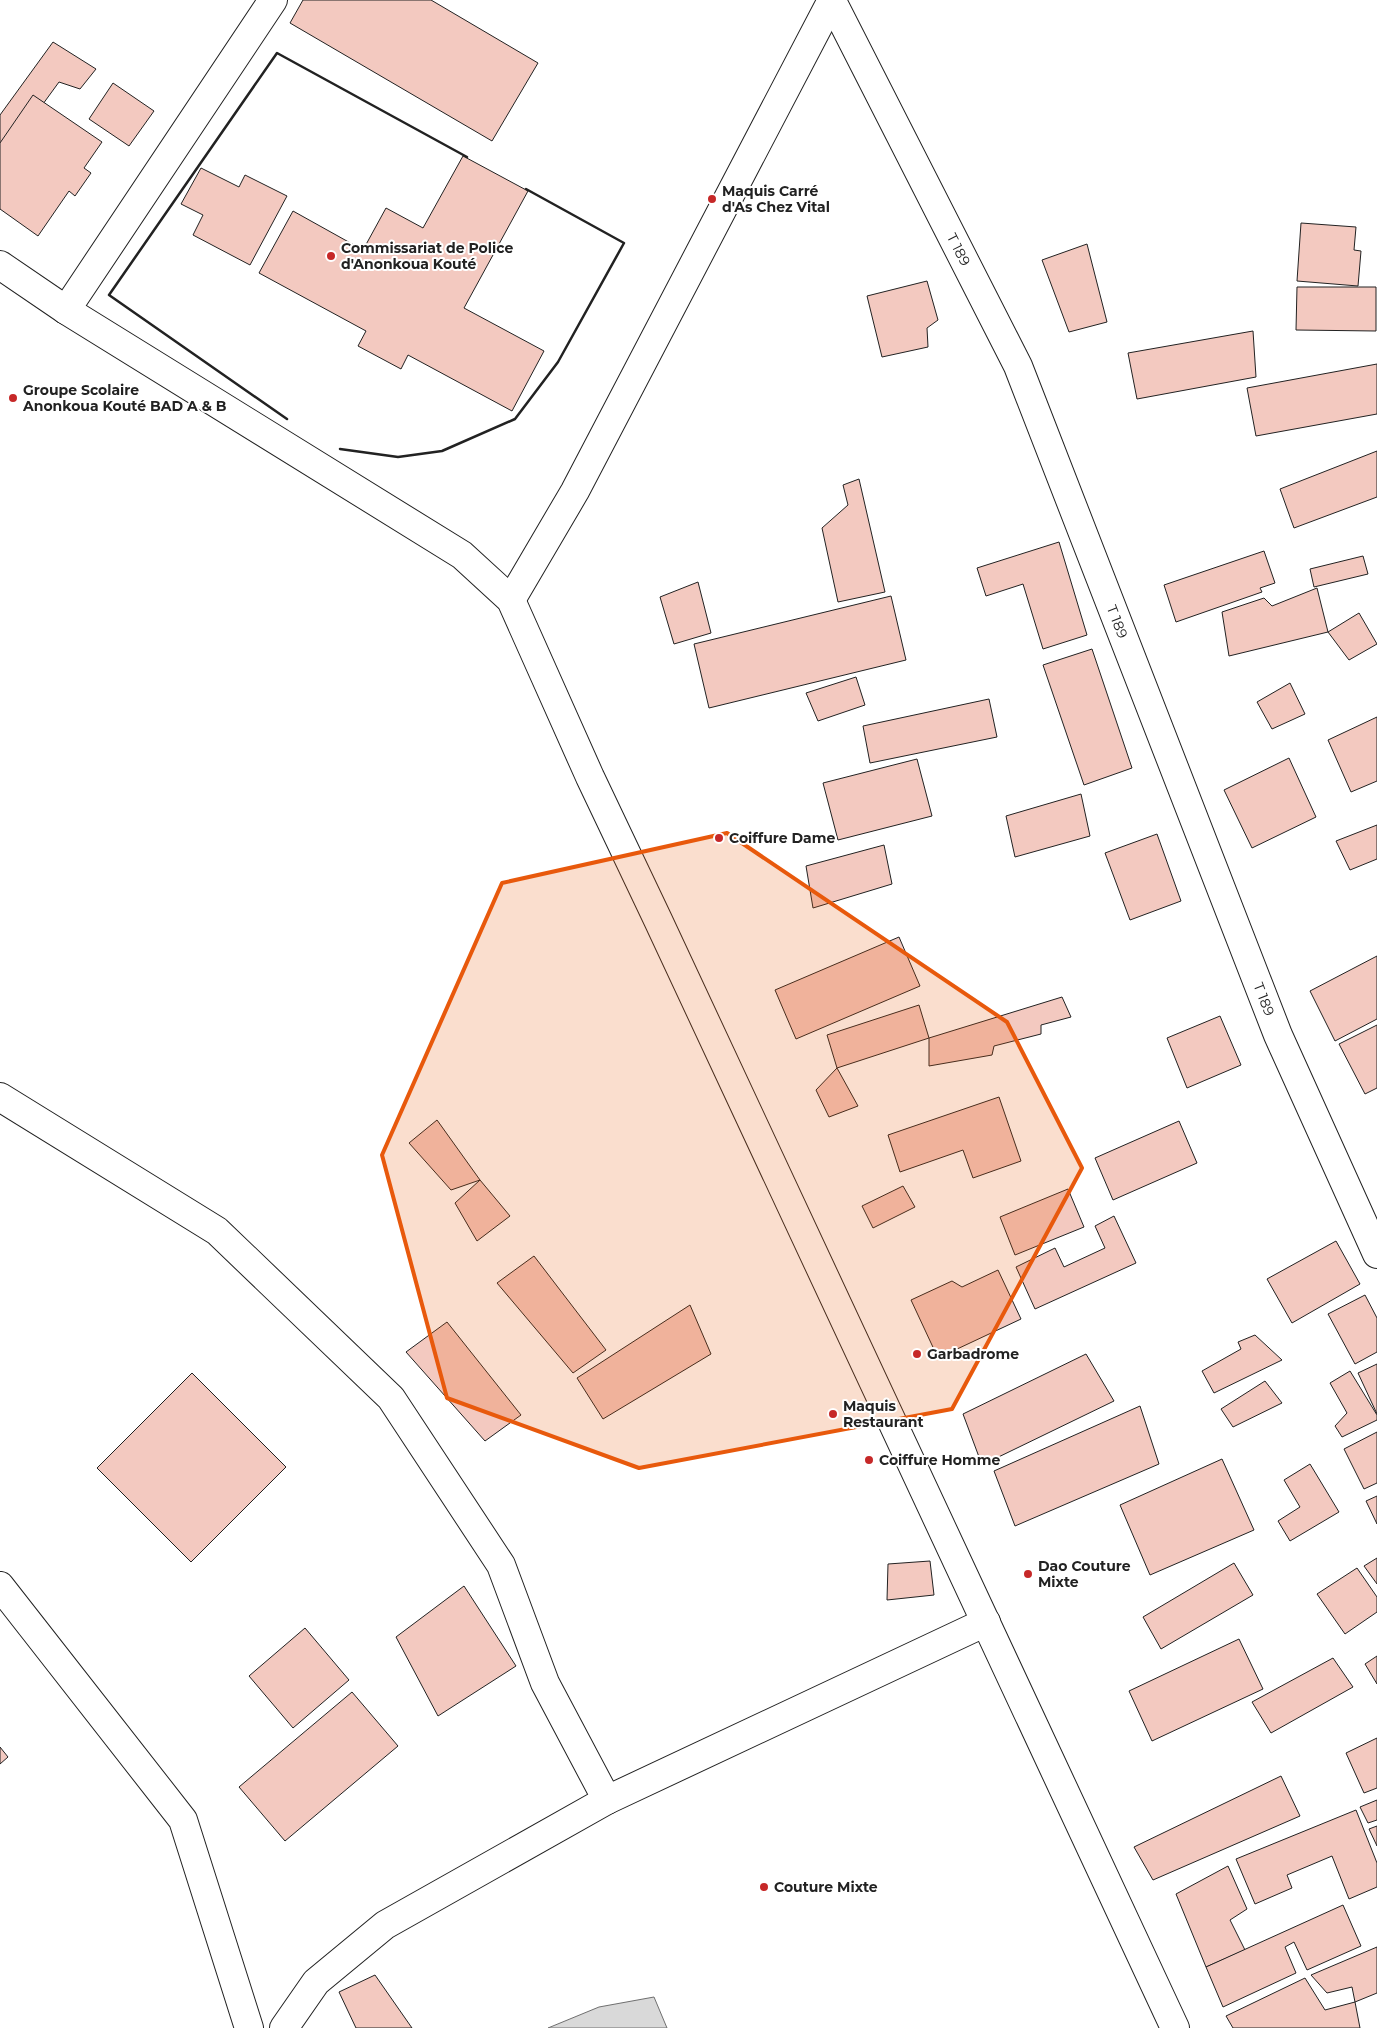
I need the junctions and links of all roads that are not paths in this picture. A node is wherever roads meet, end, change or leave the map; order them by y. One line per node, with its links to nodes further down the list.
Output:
1 (273, 0): 4 (street)
2 (832, 0): 5 (street); 7 (street, T 189)
3 (0, 265): 4 (street)
4 (66, 310): 5 (street)
5 (511, 600): 9 (street)
6 (0, 1097): 10 (street)
7 (1377, 1254)
8 (0, 1586): 11 (street)
9 (986, 1622): 10 (street); 13 (street)
10 (607, 1800): 12 (street)
11 (249, 2028)
12 (284, 2028)
13 (1175, 2028)

